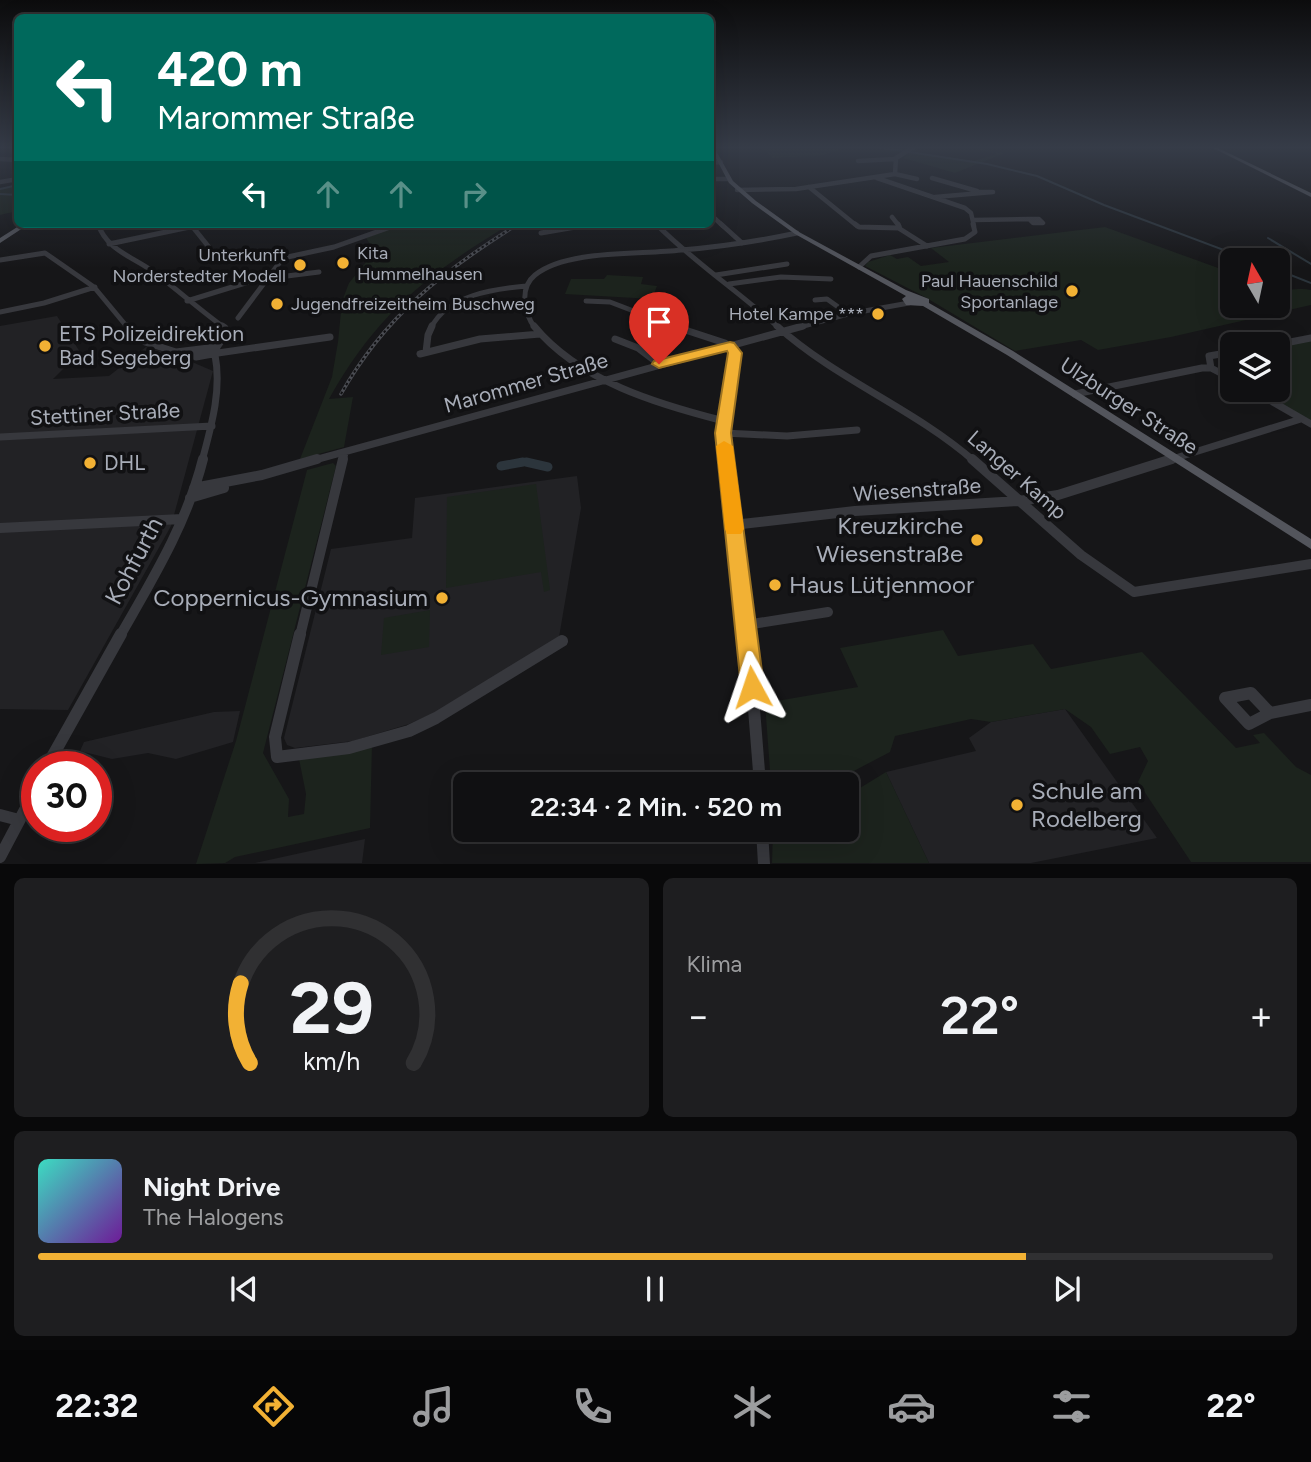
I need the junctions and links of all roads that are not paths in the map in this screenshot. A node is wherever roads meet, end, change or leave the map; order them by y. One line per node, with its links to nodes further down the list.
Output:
1 (737, 187): 6 (main road, Ulzburger Straße)
2 (802, 187): 6 (street)
3 (809, 187): 19 (street)
4 (905, 187): 7 (street)
5 (965, 187): 7 (street)
6 (739, 190): 21 (main road, Ulzburger Straße)
7 (935, 197): 11 (street)
8 (892, 217): 19 (street)
9 (714, 218): 23 (street)
10 (1029, 219): 11 (street)
11 (973, 220): 25 (street)
12 (20, 228): 22 (main road)
13 (100, 228): 24 (street)
14 (183, 228): 24 (street)
15 (194, 228): 27 (street)
16 (387, 228): 33 (street)
17 (570, 228): 20 (street)
18 (660, 228): 26 (street, Langer Kamp)
19 (900, 228): 25 (street)
20 (541, 233)
21 (797, 233): 23 (street); 30 (main road, Ulzburger Straße)
22 (0, 241)
23 (742, 243): 26 (street)
24 (109, 244): 40 (street)
25 (927, 246): 30 (street)
26 (682, 250): 32 (street, Langer Kamp); 36 (street)
27 (212, 251)
28 (0, 260): 37 (street)
29 (787, 264): 32 (street)
30 (859, 267): 39 (main road, Ulzburger Straße)
31 (319, 272): 33 (street)
32 (716, 275): 35 (street, Langer Kamp)
33 (267, 279): 40 (street); 44 (street)
34 (831, 279): 35 (street)
35 (729, 284): 45 (street, Langer Kamp)
36 (526, 286): 46 (street); 46 (street)
37 (95, 287): 42 (street); 52 (street)
38 (815, 300): 43 (street)
39 (910, 300): 43 (street, Marommer Straße); 58 (main road, Ulzburger Straße)
40 (187, 301): 52 (street)
41 (586, 301): 51 (street)
42 (0, 312)
43 (848, 314): 45 (street, Marommer Straße)
44 (238, 318)
45 (783, 331): 51 (street, Marommer Straße); 70 (street, Langer Kamp)
46 (540, 334): 57 (street)
47 (331, 337): 52 (street)
48 (1311, 338): 50 (street)
49 (615, 339): 54 (street)
50 (1290, 342)
51 (730, 346): 54 (street, Marommer Straße); 61 (street)
52 (214, 354): 63 (street, Kohfurth)
53 (1220, 354): 55 (street)
54 (659, 364): 57 (street, Marommer Straße)
55 (1211, 368): 56 (street); 58 (street)
56 (1220, 373)
57 (600, 380): 61 (street); 67 (street, Marommer Straße)
58 (1075, 394): 68 (main road, Ulzburger Straße)
59 (1272, 402): 60 (street)
60 (1301, 419): 62 (street); 68 (street, Wiesenstraße)
61 (724, 421): 65 (street)
62 (1311, 424)
63 (212, 426): 66 (street, Stettiner Straße); 69 (street, Kohfurth)
64 (857, 430): 65 (street)
65 (723, 433): 72 (street)
66 (0, 437)
67 (340, 454): 69 (street, Marommer Straße); 78 (street)
68 (1176, 459): 70 (street, Wiesenstraße); 74 (main road, Ulzburger Straße)
69 (192, 493): 71 (street, Kohfurth)
70 (1019, 501): 72 (street, Wiesenstraße); 75 (street, Langer Kamp)
71 (182, 519): 73 (street); 81 (street, Kohfurth)
72 (733, 525): 77 (street)
73 (0, 528)
74 (1311, 545)
75 (1311, 564)
76 (828, 612): 77 (street)
77 (746, 625): 82 (street)
78 (562, 641)
79 (1311, 705): 80 (street)
80 (1270, 713)
81 (55, 751)
82 (759, 772)
83 (0, 815): 85 (street)
84 (21, 816): 85 (street)
85 (19, 820): 87 (street)
86 (763, 842): 88 (street)
87 (0, 857)
88 (764, 863)

